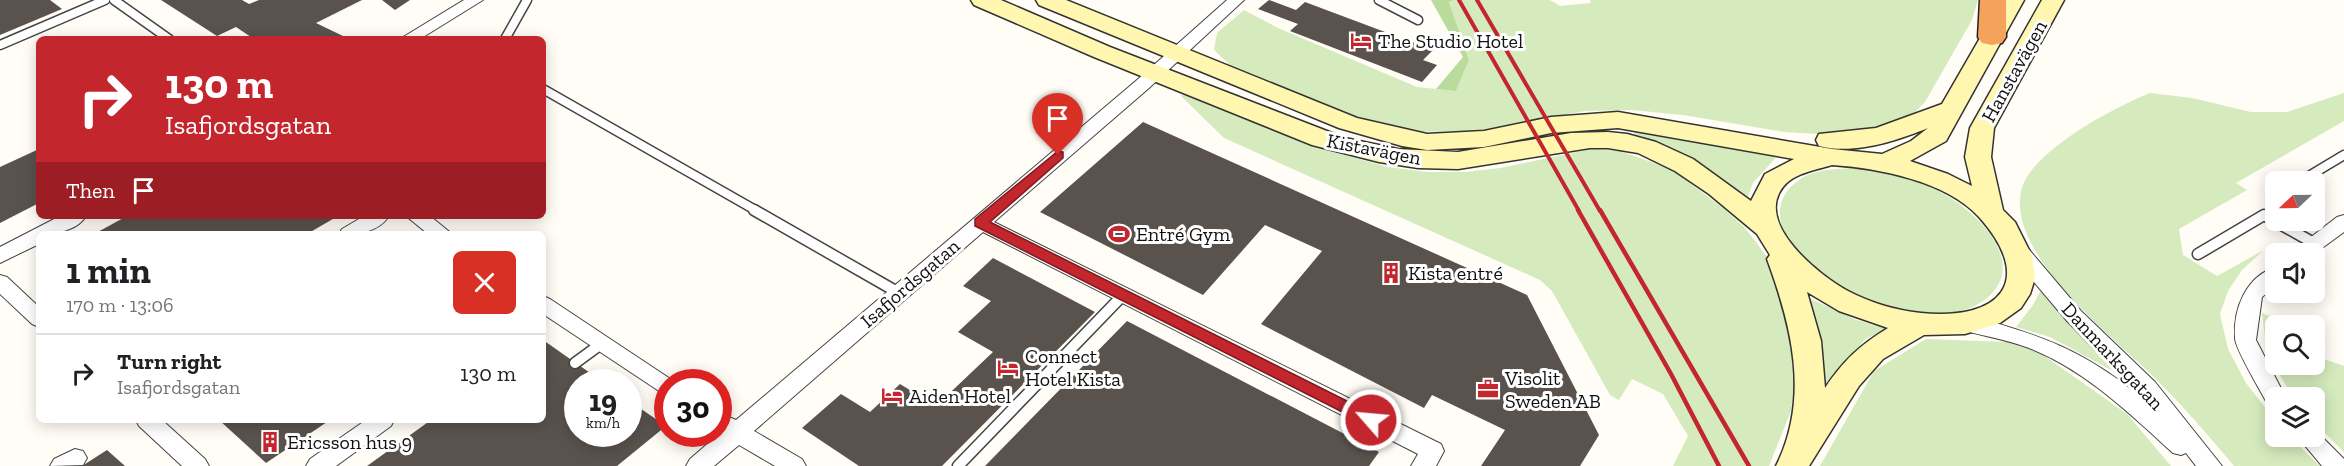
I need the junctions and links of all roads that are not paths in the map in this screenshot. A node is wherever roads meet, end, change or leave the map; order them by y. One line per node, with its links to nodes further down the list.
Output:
1 (105, 0): 17 (lane)
2 (114, 0): 13 (lane)
3 (476, 0): 14 (street)
4 (527, 0): 15 (lane)
5 (984, 0): 19 (street, Kistavägen)
6 (1047, 0): 18 (street, Kistavägen)
7 (1236, 0): 18 (street, Isafjordsgatan)
8 (1378, 0): 12 (lane)
9 (1992, 0): 16 (highway)
10 (2013, 0): 16 (street, Hanstavägen)
11 (2053, 0): 27 (street, Hanstavägen)
12 (1418, 20)
13 (165, 36)
14 (413, 36)
15 (507, 36)
16 (1992, 37): 21 (street, Hanstavägen)
17 (0, 45)
18 (1177, 53): 19 (street, Isafjordsgatan); 22 (street, Kistavägen)
19 (1155, 73): 32 (street, Isafjordsgatan); 37 (street, Kistavägen)
20 (546, 91): 45 (lane)
21 (1952, 109): 22 (street); 25 (street, Hanstavägen)
22 (1618, 120): 24 (street, Kistavägen)
23 (2344, 155): 26 (lane)
24 (1832, 158): 25 (street, Hanstavägen); 37 (street, Hanstavägen)
25 (1886, 162): 27 (street, Hanstavägen)
26 (2317, 171)
27 (1991, 214): 40 (street, Hanstavägen)
28 (70, 219): 33 (street)
29 (374, 219): 34 (street)
30 (420, 219): 35 (street)
31 (2344, 222): 39 (street)
32 (980, 223): 45 (street, Isafjordsgatan); 46 (street)
33 (48, 231)
34 (354, 231)
35 (438, 231)
36 (36, 237): 42 (street)
37 (1772, 238): 50 (street, Hanstavägen); 60 (street, Hanstavägen)
38 (2299, 243): 41 (lane)
39 (2312, 243)
40 (2015, 246): 49 (street, Hanstavägen); 68 (street, Danmarksgatan)
41 (2199, 254)
42 (0, 256)
43 (0, 282): 48 (street)
44 (2265, 283): 54 (street)
45 (899, 293): 58 (street, Isafjordsgatan)
46 (1124, 295): 65 (lane); 66 (street)
47 (546, 307): 51 (street)
48 (36, 316)
49 (1966, 323): 50 (street, Hanstavägen); 67 (street, Danmarksgatan)
50 (1919, 324): 60 (street, Hanstavägen)
51 (601, 344): 52 (lane); 53 (street)
52 (575, 363)
53 (654, 380)
54 (2270, 387)
55 (154, 423): 61 (street)
56 (379, 423): 62 (street)
57 (732, 428): 58 (street)
58 (739, 431): 63 (street, Isafjordsgatan); 64 (street)
59 (2318, 447): 69 (street)
60 (1797, 457)
61 (197, 466)
62 (318, 466)
63 (698, 466)
64 (794, 466)
65 (958, 466)
66 (1423, 466)
67 (2204, 466)
68 (2210, 466)
69 (2336, 466)

